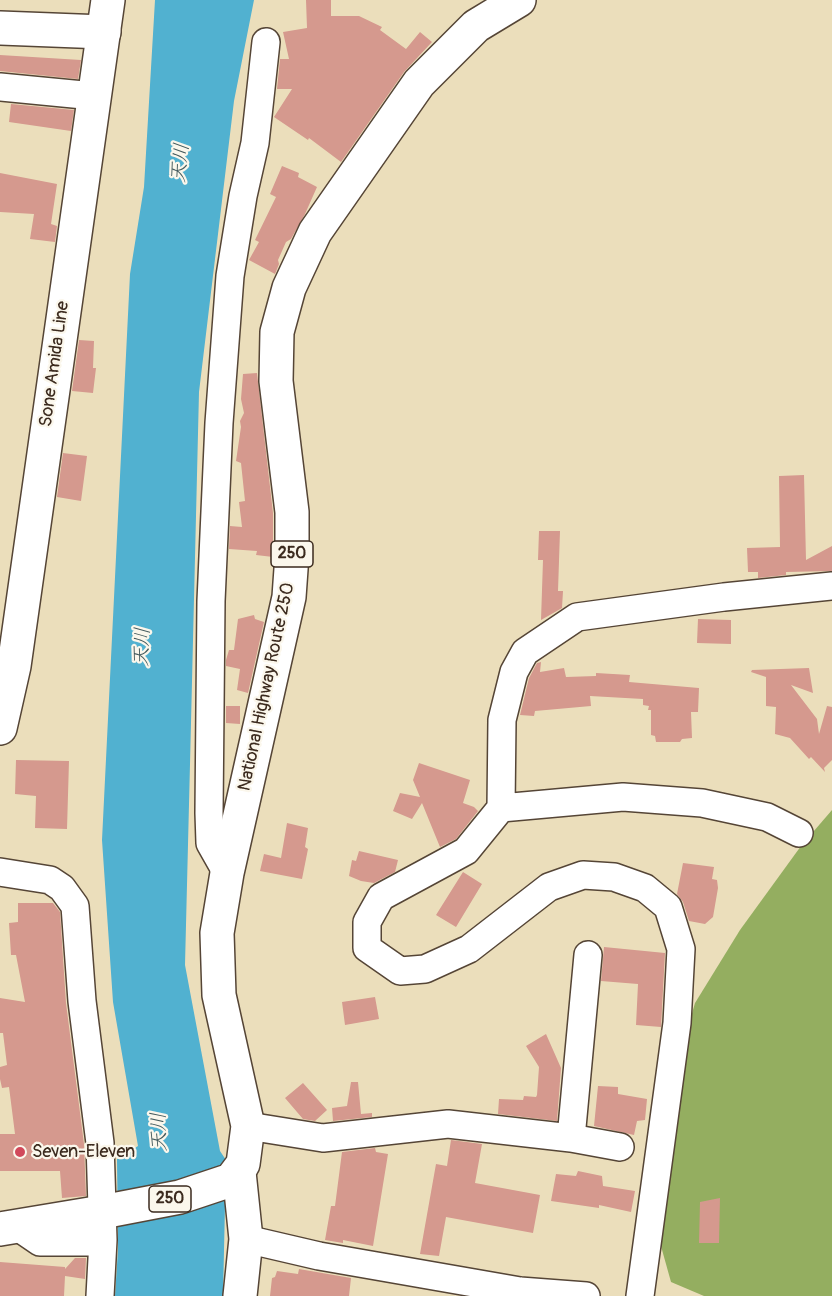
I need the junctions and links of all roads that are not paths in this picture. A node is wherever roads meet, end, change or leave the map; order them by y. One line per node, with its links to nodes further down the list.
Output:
1 (108, 0): 4 (main road, Sone Amida Line)
2 (519, 0): 13 (main road, National Highway Route 250 / 250)
3 (0, 28): 4 (main road)
4 (104, 32): 7 (main road, Sone Amida Line)
5 (266, 42): 13 (street)
6 (0, 87): 7 (street)
7 (94, 96): 9 (main road, Sone Amida Line)
8 (832, 586): 10 (street)
9 (0, 728)
10 (501, 808): 11 (street); 26 (street)
11 (799, 832)
12 (0, 872): 19 (street)
13 (227, 873): 15 (main road, National Highway Route 250 / 250)
14 (588, 955): 16 (street)
15 (248, 1126): 16 (street); 18 (main road, National Highway Route 250 / 250)
16 (571, 1138): 17 (street)
17 (620, 1147)
18 (235, 1176): 19 (main road, 250); 21 (main road)
19 (104, 1222): 20 (main road, 250); 23 (street)
20 (9, 1228)
21 (246, 1239): 22 (street); 24 (main road)
22 (512, 1293): 25 (street)
23 (100, 1296)
24 (240, 1296)
25 (586, 1296)
26 (640, 1296)

